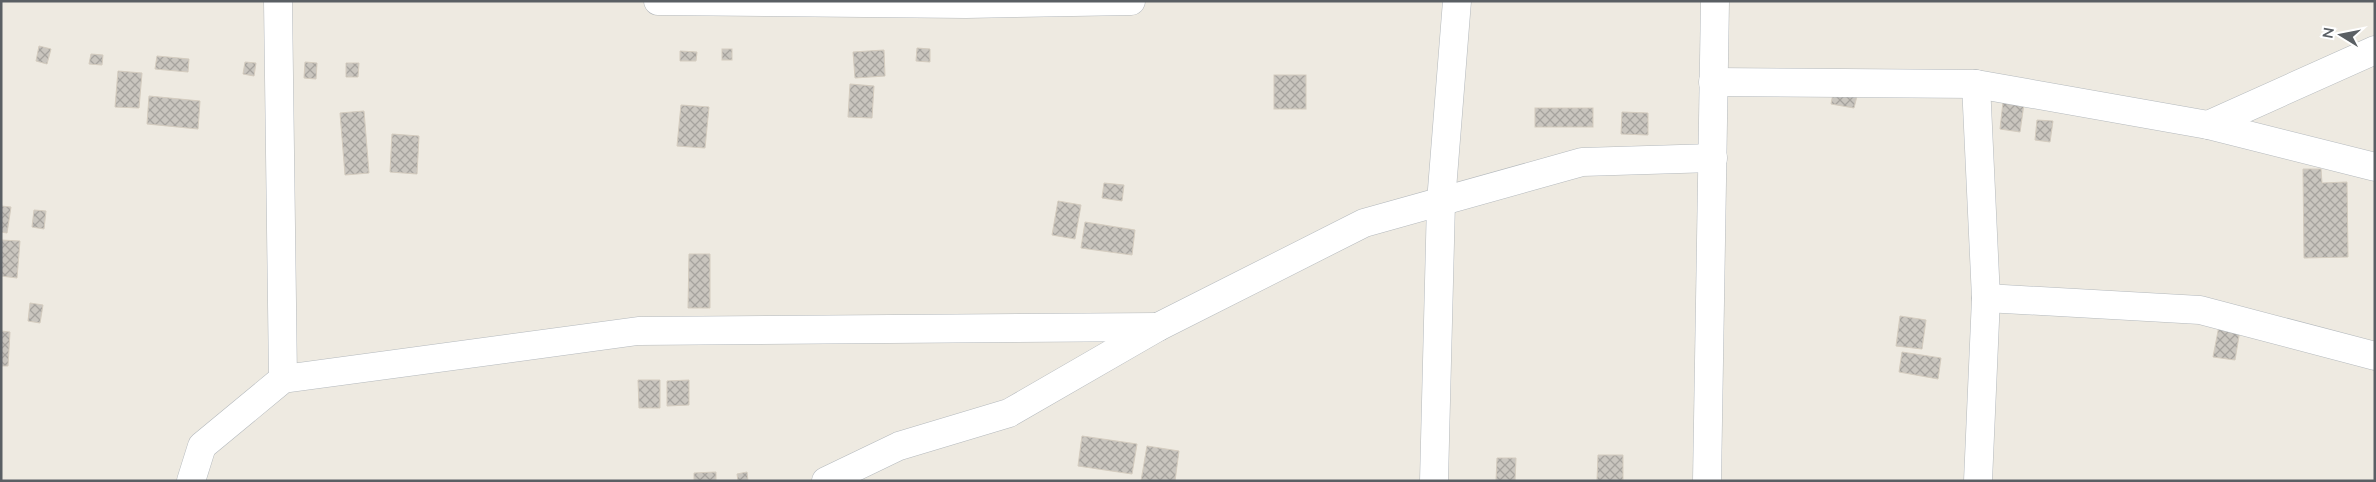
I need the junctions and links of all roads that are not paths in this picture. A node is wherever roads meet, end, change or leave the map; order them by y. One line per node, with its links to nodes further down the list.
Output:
1 (278, 1): 18 (street)
2 (658, 1): 6 (street)
3 (1131, 1): 7 (street)
4 (1457, 1): 14 (street)
5 (1716, 1): 9 (street)
6 (749, 2): 7 (street)
7 (966, 3)
8 (2375, 50): 11 (street)
9 (1713, 82): 10 (street); 12 (street)
10 (1976, 84): 11 (street); 15 (street)
11 (2208, 125): 13 (street)
12 (1713, 158): 14 (street); 22 (street)
13 (2375, 168)
14 (1441, 202): 16 (street); 21 (street)
15 (1986, 298): 17 (street); 23 (street)
16 (1158, 327): 18 (street); 20 (street)
17 (2375, 356)
18 (283, 379): 19 (street)
19 (191, 481)
20 (826, 481)
21 (1434, 481)
22 (1707, 481)
23 (1978, 481)

